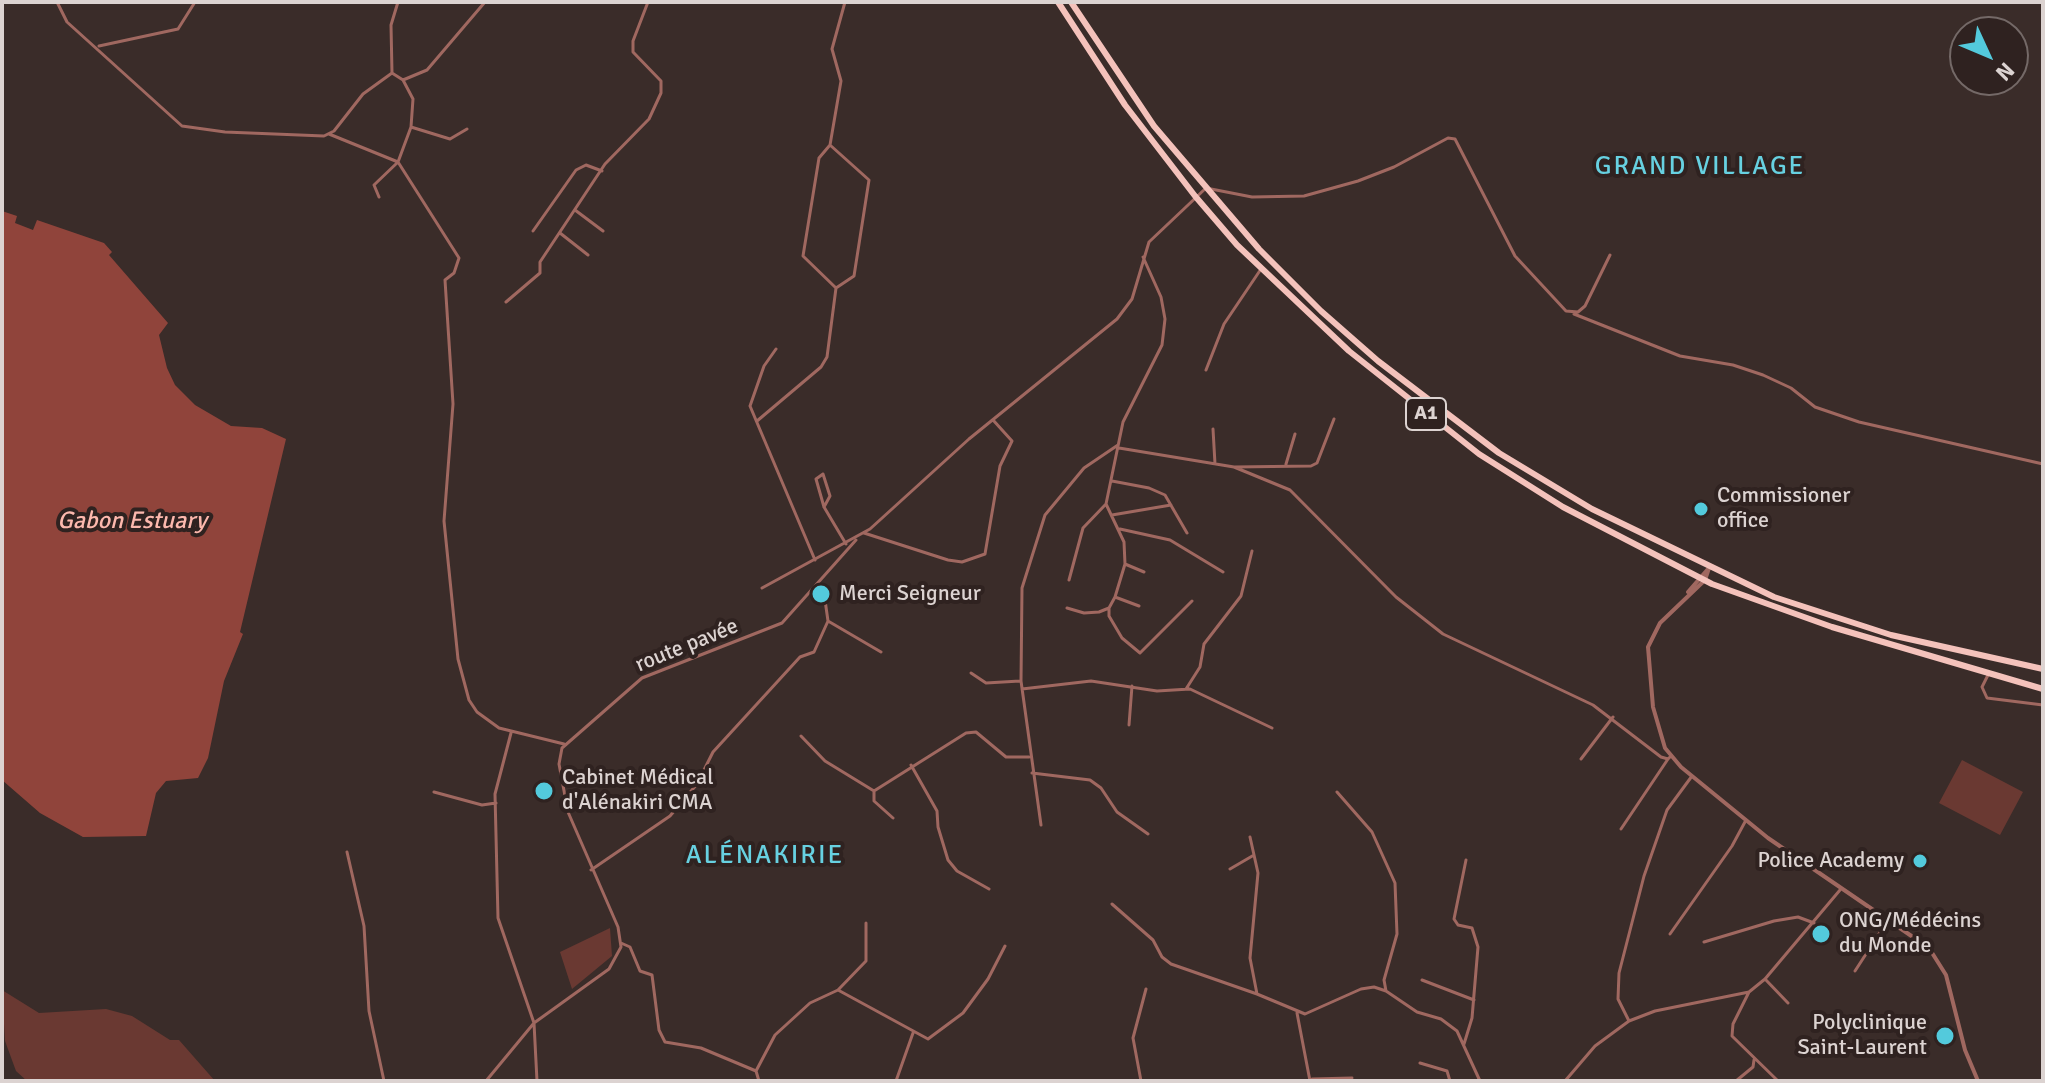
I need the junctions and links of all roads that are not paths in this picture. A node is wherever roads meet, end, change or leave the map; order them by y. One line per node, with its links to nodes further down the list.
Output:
1 (57, 2): 9 (street)
2 (195, 2): 9 (street)
3 (398, 2): 10 (street)
4 (485, 2): 11 (street)
5 (648, 2): 17 (street)
6 (845, 2): 15 (street)
7 (1058, 2): 19 (highway, A1)
8 (1071, 2): 18 (highway, A1)
9 (97, 47): 14 (street)
10 (392, 73): 11 (street); 14 (street)
11 (403, 80): 12 (street)
12 (411, 127): 13 (street); 16 (street)
13 (467, 129)
14 (329, 134): 16 (street)
15 (830, 145): 29 (street); 29 (street)
16 (398, 162): 20 (street); 83 (street)
17 (602, 171): 21 (street); 22 (street)
18 (1206, 188): 19 (street); 31 (street); 57 (highway, A1)
19 (1195, 196): 27 (street); 28 (highway, A1)
20 (379, 197)
21 (575, 210): 23 (street); 24 (street)
22 (533, 231)
23 (603, 231)
24 (560, 233): 25 (street); 30 (street)
25 (588, 255)
26 (1610, 255): 31 (street)
27 (1143, 257): 35 (street); 39 (street)
28 (1261, 269): 33 (street); 60 (highway, A1)
29 (836, 288): 36 (street)
30 (506, 302)
31 (1566, 311): 42 (street)
32 (776, 349): 36 (street)
33 (1206, 370)
34 (1334, 419): 41 (street)
35 (993, 420): 50 (street); 50 (street)
36 (757, 421): 55 (street)
37 (1213, 429): 40 (street)
38 (1295, 434): 41 (street)
39 (1118, 446): 40 (street); 44 (street); 74 (street)
40 (1215, 464): 43 (street)
41 (1286, 464): 43 (street)
42 (2043, 464)
43 (1234, 467): 80 (street)
44 (1112, 481): 45 (street); 46 (street)
45 (1106, 504): 48 (street); 61 (street)
46 (1173, 505): 48 (street); 51 (street)
47 (824, 507): 47 (street); 53 (street)
48 (1112, 515): 49 (street)
49 (1120, 529): 56 (street); 59 (street)
50 (864, 533): 52 (street)
51 (1187, 533)
52 (858, 537): 53 (street); 63 (street, route pavée)
53 (846, 544): 55 (street)
54 (1252, 551): 77 (street)
55 (815, 560): 62 (street)
56 (1125, 564): 58 (street); 64 (street)
57 (1709, 568): 60 (street); 71 (highway, A1)
58 (1144, 572)
59 (1223, 572)
60 (1702, 578): 73 (highway, A1); 87 (street)
61 (1069, 580)
62 (762, 588)
63 (815, 589): 69 (street); 85 (street, route pavée)
64 (1115, 597): 66 (street); 68 (street)
65 (1192, 601): 68 (street)
66 (1139, 606)
67 (1067, 608): 68 (street)
68 (1109, 608)
69 (828, 621): 70 (street); 106 (street)
70 (881, 652)
71 (2043, 669)
72 (971, 673): 74 (street)
73 (1989, 673): 78 (highway, A1); 79 (street)
74 (1021, 681): 76 (street)
75 (1132, 686): 76 (street); 77 (street); 81 (street)
76 (1022, 689): 86 (street)
77 (1186, 689): 82 (street)
78 (2043, 689)
79 (2043, 705)
80 (1613, 717): 87 (street); 88 (street)
81 (1129, 725)
82 (1272, 728)
83 (511, 733): 85 (street); 95 (street)
84 (801, 736): 92 (street)
85 (564, 744): 106 (street)
86 (1029, 757): 89 (street); 90 (street)
87 (1669, 758): 91 (street); 99 (street)
88 (1581, 759)
89 (911, 765): 92 (street); 107 (street)
90 (1031, 773): 98 (street); 100 (street)
91 (1692, 776): 97 (street); 128 (street)
92 (874, 791): 96 (street)
93 (434, 792): 95 (street)
94 (1337, 792): 122 (street)
95 (496, 803): 129 (street)
96 (893, 818)
97 (1746, 820): 108 (street); 113 (street)
98 (1041, 825)
99 (1621, 829)
100 (1148, 834)
101 (1250, 837): 103 (street)
102 (347, 852): 137 (street)
103 (1254, 855): 105 (street); 124 (street)
104 (1466, 860): 125 (street)
105 (1230, 869)
106 (591, 870): 115 (street)
107 (989, 889)
108 (1840, 890): 110 (street); 112 (street)
109 (1112, 904): 124 (street)
110 (1888, 920): 117 (street); 148 (street)
111 (866, 923): 121 (street)
112 (1814, 923): 114 (street); 118 (street)
113 (1670, 934)
114 (1704, 942)
115 (621, 943): 129 (street); 134 (street)
116 (1005, 946): 130 (street)
117 (1855, 971)
118 (1765, 979): 123 (street); 126 (street)
119 (1422, 980): 125 (street)
120 (1146, 989): 142 (street)
121 (838, 990): 130 (street); 134 (street)
122 (1386, 991): 127 (street); 131 (street)
123 (1749, 992): 128 (street); 132 (street)
124 (1257, 994): 127 (street)
125 (1474, 1000): 131 (street)
126 (1788, 1003)
127 (1297, 1013): 136 (street)
128 (1629, 1021): 145 (street)
129 (534, 1023): 138 (street); 139 (street)
130 (913, 1033): 141 (street)
131 (1464, 1044): 144 (street)
132 (1754, 1060): 146 (street); 147 (street)
133 (1420, 1063): 143 (street)
134 (756, 1071): 140 (street)
135 (1352, 1078): 136 (street)
136 (1310, 1080)
137 (384, 1081)
138 (486, 1081)
139 (537, 1081)
140 (759, 1081)
141 (896, 1081)
142 (1141, 1081)
143 (1450, 1081)
144 (1480, 1081)
145 (1565, 1081)
146 (1736, 1081)
147 (1778, 1081)
148 (1978, 1081)

